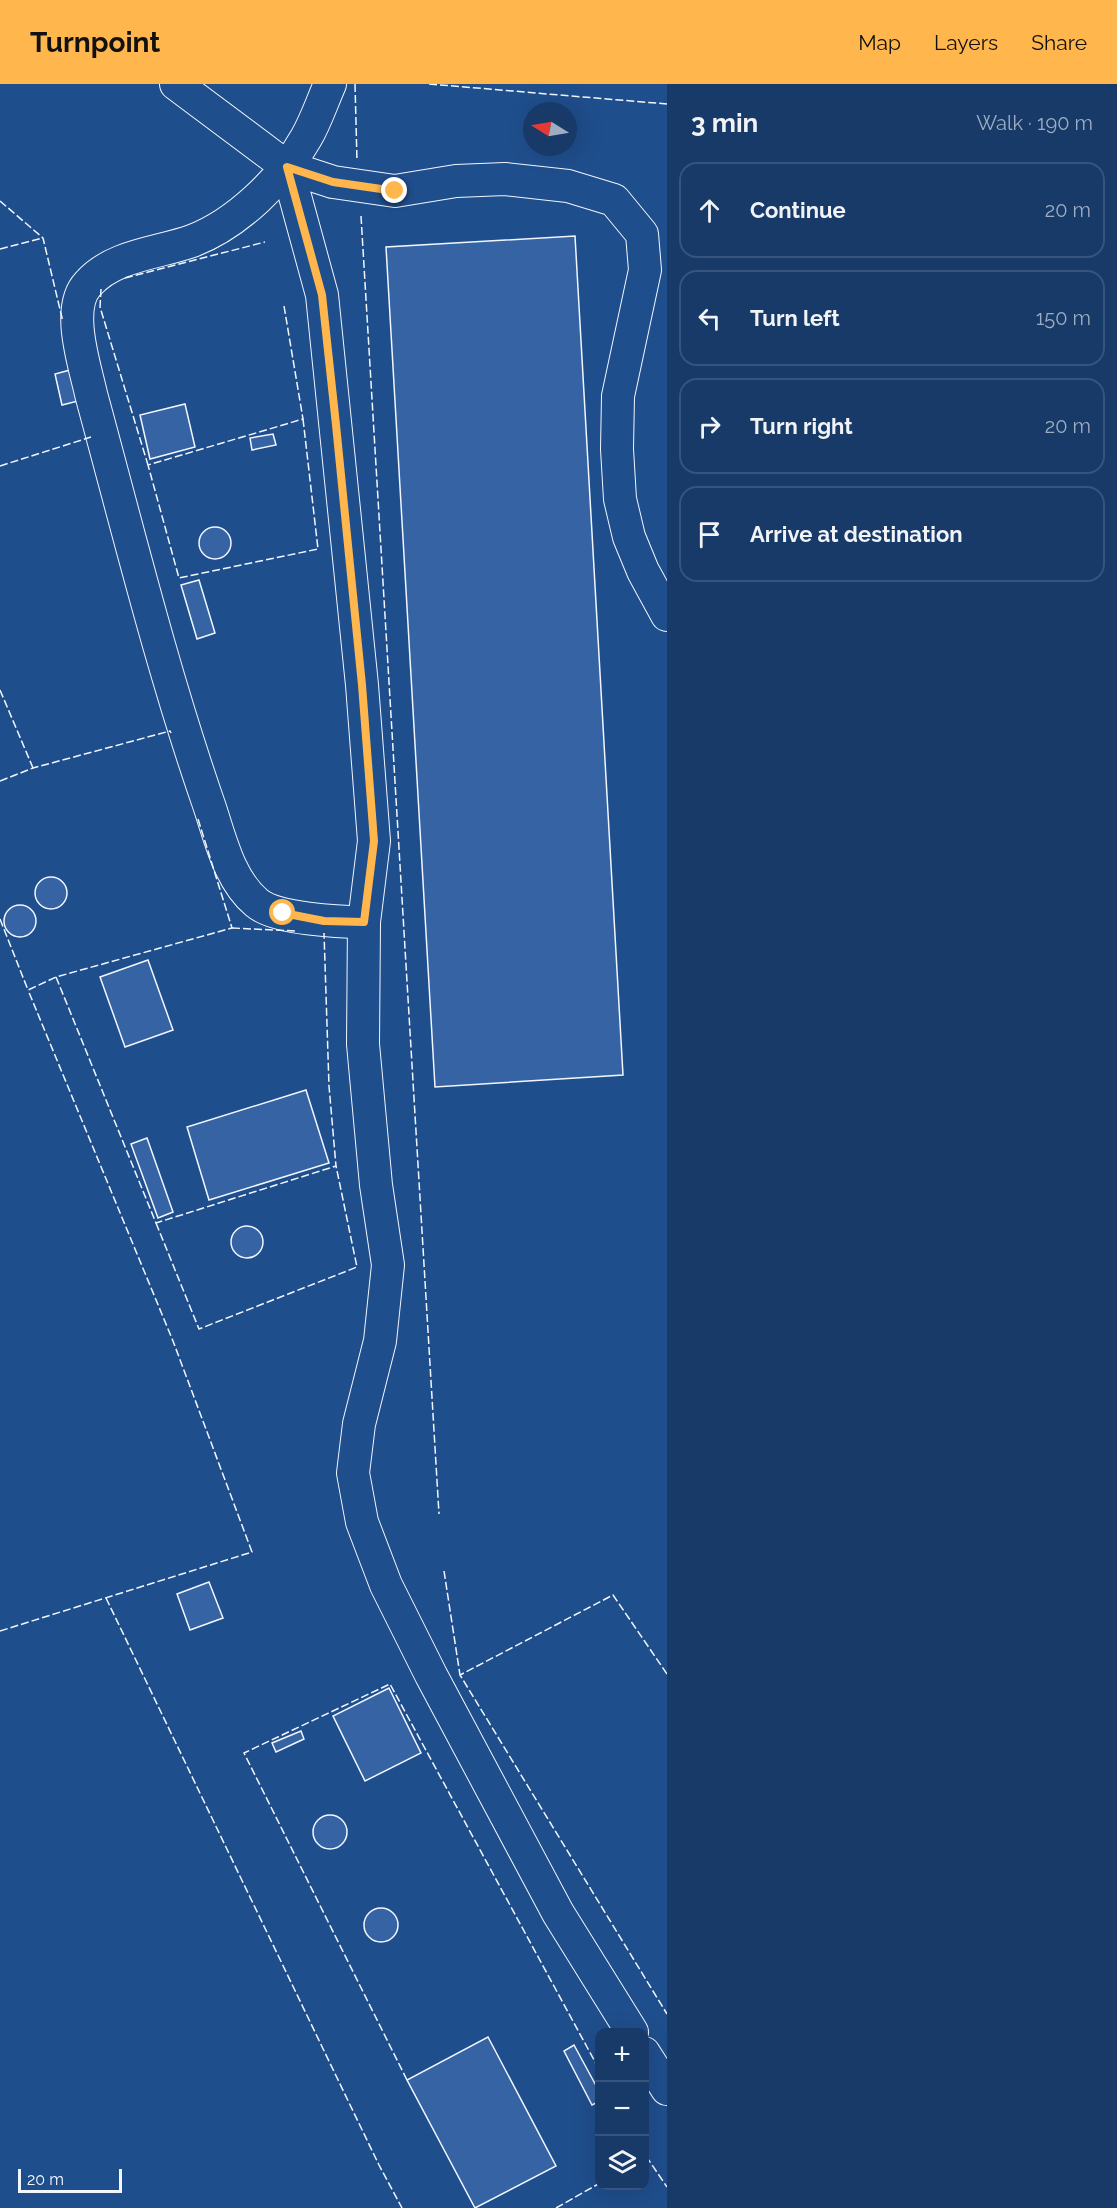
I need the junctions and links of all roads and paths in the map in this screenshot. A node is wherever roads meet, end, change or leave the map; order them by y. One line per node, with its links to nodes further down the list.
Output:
1 (176, 84): 3 (street)
2 (330, 84): 3 (street)
3 (287, 167): 4 (street); 5 (street); 5 (street)
4 (667, 615)
5 (364, 922): 6 (street)
6 (630, 2028)
7 (649, 2060): 8 (street)
8 (667, 2090)

